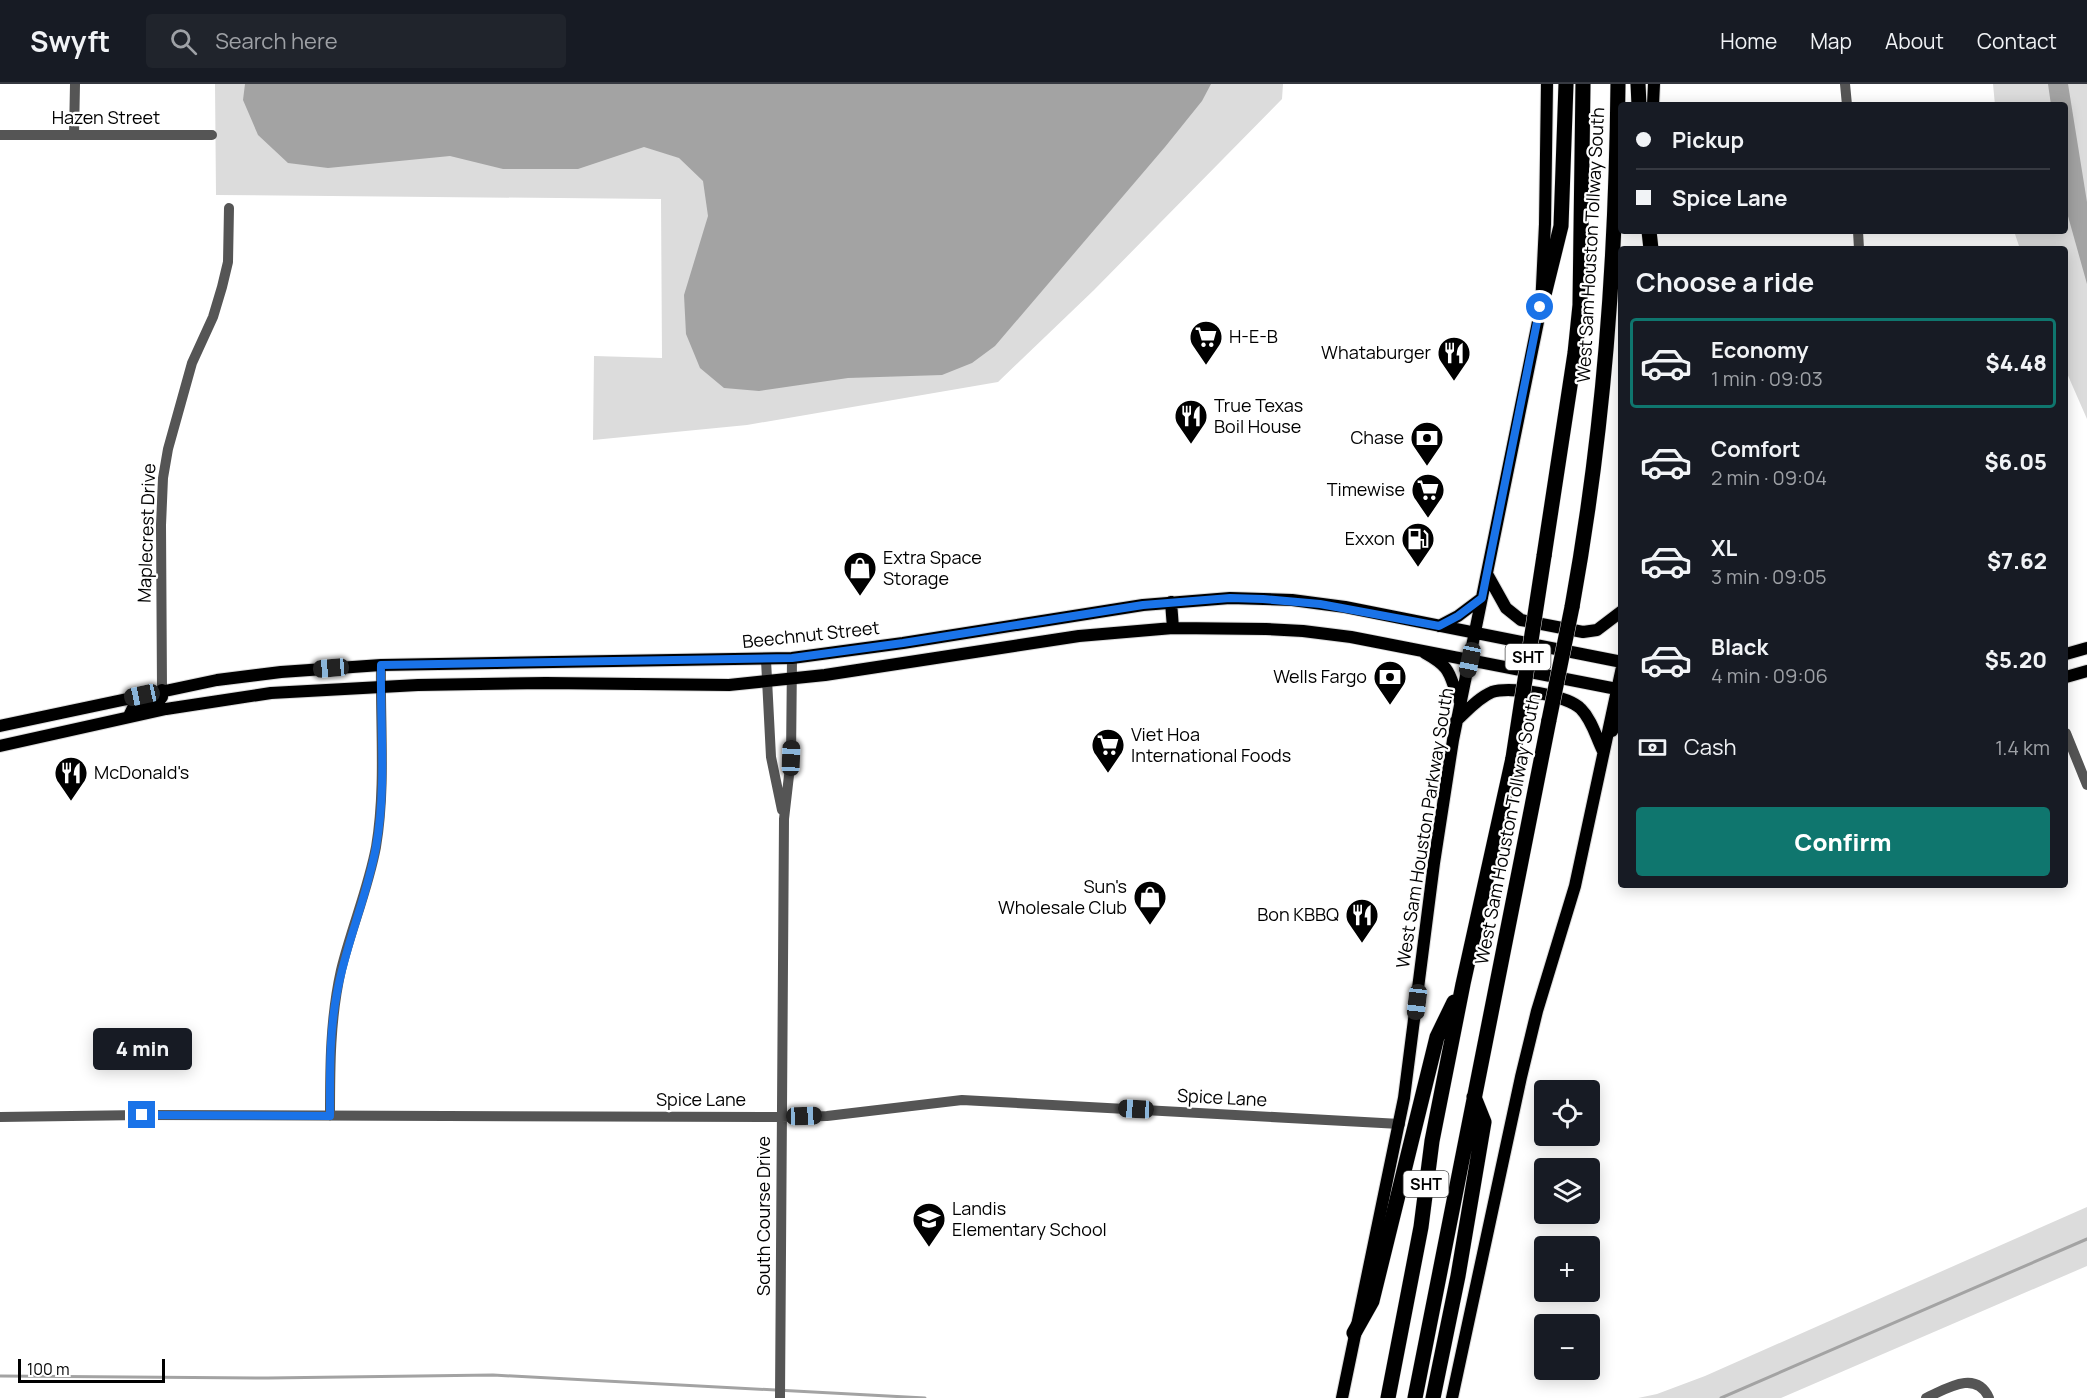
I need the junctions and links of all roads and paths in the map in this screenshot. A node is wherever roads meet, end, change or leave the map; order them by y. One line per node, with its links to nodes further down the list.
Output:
1 (75, 84): 13 (street)
2 (1547, 84): 16 (main road, West Sam Houston Parkway South)
3 (1566, 84): 16 (highway)
4 (1583, 84): 56 (highway, West Sam Houston Tollway South / SHT, bridge)
5 (1618, 84): 57 (highway, West Sam Houston Tollway South / SHT, bridge)
6 (1638, 84): 9 (highway)
7 (1653, 84): 10 (main road)
8 (1845, 84): 11 (street)
9 (1639, 102)
10 (1653, 102)
11 (1847, 102)
12 (0, 135): 13 (street, Hazen Street)
13 (74, 135): 14 (street, Hazen Street)
14 (212, 135)
15 (229, 208): 41 (street, Maplecrest Drive)
16 (1540, 307): 17 (main road, West Sam Houston Parkway South)
17 (1487, 574): 18 (main road, West Sam Houston Parkway South); 20 (main road)
18 (1482, 598): 21 (main road); 24 (main road, West Sam Houston Parkway South)
19 (1171, 602): 21 (main road, Beechnut Street); 22 (main road, Beechnut Street); 23 (main road)
20 (1618, 614)
21 (1439, 626): 24 (main road, Beechnut Street)
22 (1002, 627): 25 (main road); 29 (main road, Beechnut Street)
23 (1173, 628): 25 (main road); 26 (main road)
24 (1475, 633): 31 (main road, West Sam Houston Parkway South); 32 (main road, Beechnut Street)
25 (1007, 646): 37 (main road)
26 (1416, 648): 31 (main road); 44 (main road)
27 (2087, 648): 28 (main road)
28 (2068, 653)
29 (792, 658): 30 (main road, Beechnut Street); 37 (street, South Course Drive)
30 (766, 660): 33 (main road, Beechnut Street); 38 (street, South Course Drive)
31 (1470, 660): 42 (main road); 44 (main road, West Sam Houston Parkway South)
32 (1618, 661)
33 (547, 662): 34 (main road, Beechnut Street); 39 (main road)
34 (381, 665): 40 (street); 41 (main road, Beechnut Street)
35 (2087, 671): 36 (main road)
36 (2068, 676)
37 (793, 679): 38 (main road); 55 (street, South Course Drive)
38 (767, 682): 39 (main road); 55 (street, South Course Drive)
39 (546, 683): 40 (main road)
40 (381, 686): 46 (main road); 58 (street)
41 (162, 690): 45 (main road, Beechnut Street); 46 (main road)
42 (1618, 690)
43 (1618, 694): 53 (main road)
44 (1460, 704): 48 (main road, West Sam Houston Parkway South)
45 (52, 714): 49 (main road, Beechnut Street); 50 (main road)
46 (129, 717): 50 (main road)
47 (1618, 721): 53 (main road)
48 (1456, 722): 53 (main road); 61 (main road, West Sam Houston Parkway South)
49 (0, 726)
50 (57, 734): 52 (main road)
51 (2068, 738): 54 (street)
52 (0, 746)
53 (1603, 751): 65 (main road)
54 (2087, 785)
55 (784, 819): 60 (street, South Course Drive)
56 (1463, 984): 62 (highway); 63 (highway, West Sam Houston Tollway South / SHT)
57 (1474, 1097): 64 (highway); 68 (highway, West Sam Houston Tollway South / SHT)
58 (330, 1116): 59 (street, Spice Lane); 60 (street, Spice Lane)
59 (0, 1117)
60 (781, 1117): 61 (street, Spice Lane); 67 (street, South Course Drive)
61 (1400, 1124): 62 (main road, West Sam Houston Parkway South)
62 (1354, 1333): 66 (main road, West Sam Houston Parkway South)
63 (1389, 1392)
64 (1434, 1393)
65 (1453, 1393)
66 (1342, 1395)
67 (780, 1398)
68 (1414, 1398)
69 (1926, 1398): 70 (street)
70 (1989, 1398)

